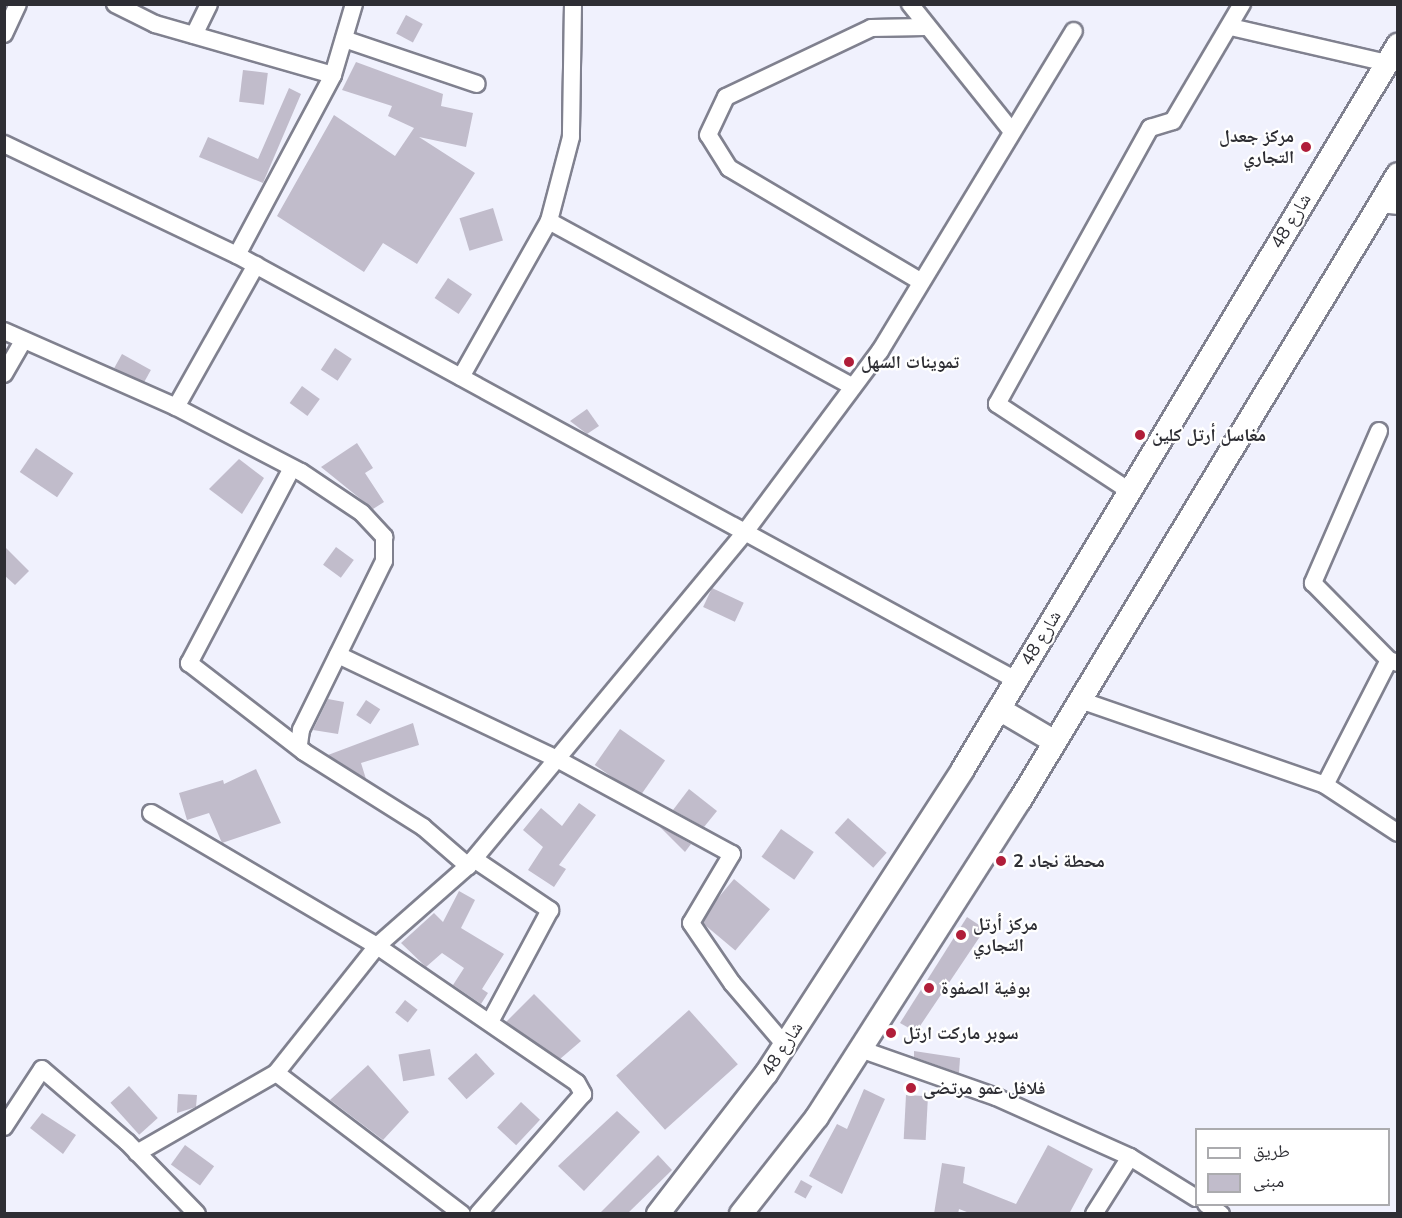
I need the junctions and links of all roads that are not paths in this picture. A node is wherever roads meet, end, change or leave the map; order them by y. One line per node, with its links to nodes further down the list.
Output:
1 (18, 4): 11 (street)
2 (115, 4): 12 (street)
3 (209, 4): 12 (street)
4 (354, 4): 13 (street)
5 (573, 4): 21 (street)
6 (910, 4): 8 (street)
7 (1242, 4): 9 (street)
8 (925, 27): 17 (street); 24 (street)
9 (1231, 27): 14 (street); 33 (street)
10 (1074, 31): 17 (street)
11 (4, 33)
12 (194, 35): 15 (street)
13 (344, 39): 15 (street); 16 (street)
14 (1392, 54): 33 (main road, شارع 48)
15 (333, 75): 22 (street)
16 (477, 84)
17 (1011, 130): 24 (street)
18 (4, 144): 22 (street)
19 (1398, 174): 20 (main road)
20 (1388, 205): 38 (main road)
21 (549, 221): 28 (street); 29 (street)
22 (237, 255): 23 (street)
23 (256, 266): 28 (street); 30 (street)
24 (920, 281): 29 (street)
25 (4, 331): 26 (street)
26 (24, 340): 27 (street); 30 (street)
27 (4, 374)
28 (461, 377): 34 (street)
29 (853, 387): 34 (street)
30 (176, 407): 32 (street)
31 (1379, 431): 36 (street)
32 (292, 468): 35 (street); 41 (street)
33 (1128, 490): 37 (main road, شارع 48)
34 (745, 532): 37 (street); 42 (street)
35 (338, 656): 41 (street); 42 (street)
36 (1393, 662): 43 (street)
37 (1016, 680): 39 (main road, شارع 48)
38 (1080, 700): 40 (main road); 43 (street)
39 (999, 709): 40 (main road); 49 (main road, شارع 48)
40 (1055, 742): 50 (main road)
41 (299, 745): 46 (street)
42 (557, 759): 46 (street); 49 (street)
43 (1324, 785): 45 (street)
44 (151, 813): 47 (street)
45 (1398, 833)
46 (471, 862): 47 (street); 48 (street)
47 (377, 946): 48 (street); 51 (street)
48 (490, 1022): 58 (street)
49 (785, 1045): 59 (main road, شارع 48)
50 (860, 1049): 54 (street); 60 (main road)
51 (276, 1073): 53 (street); 57 (street)
52 (4, 1127): 53 (street)
53 (137, 1152): 56 (street)
54 (1130, 1157): 55 (street); 61 (street)
55 (1195, 1197)
56 (198, 1214)
57 (462, 1214)
58 (477, 1214)
59 (658, 1214)
60 (741, 1214)
61 (1094, 1214)

